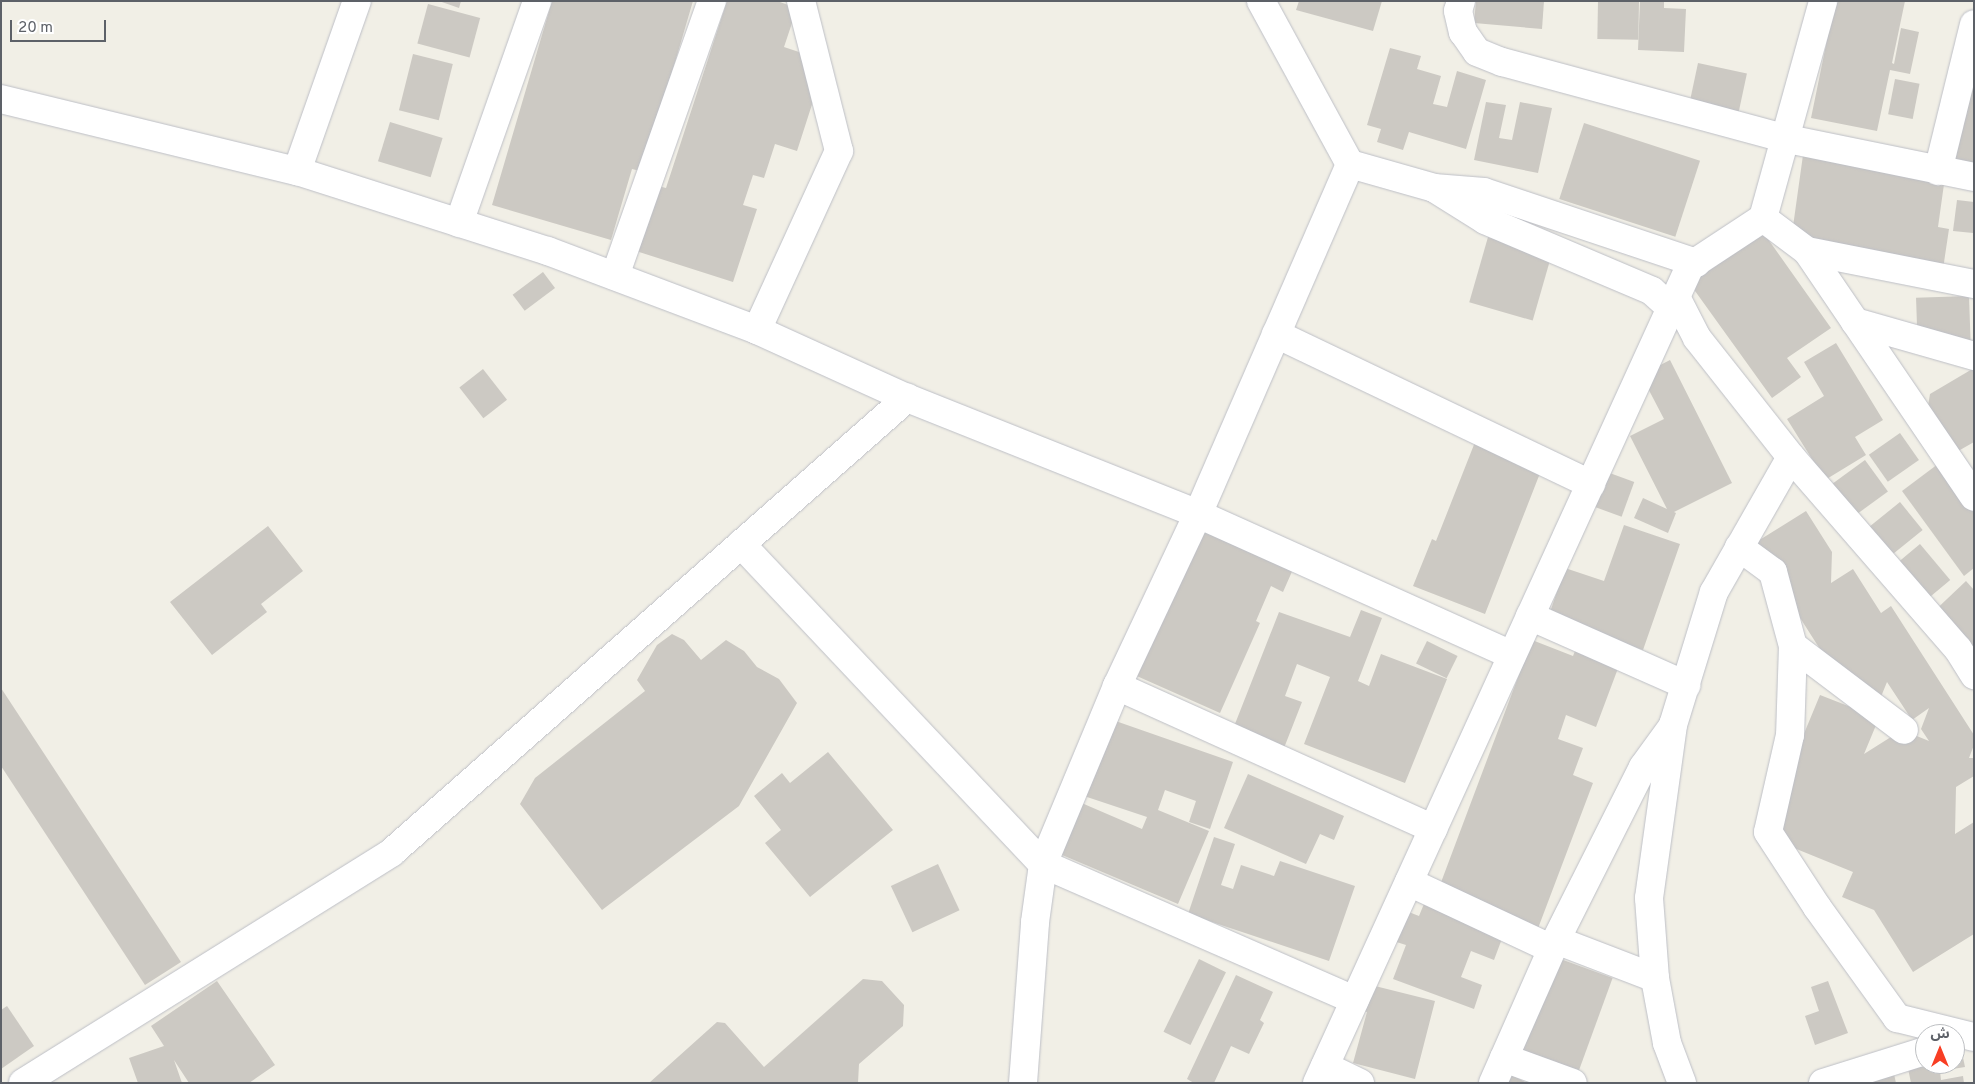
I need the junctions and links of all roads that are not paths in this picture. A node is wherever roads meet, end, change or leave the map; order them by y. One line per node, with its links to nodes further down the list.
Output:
1 (357, 1): 12 (street)
2 (537, 1): 17 (street)
3 (712, 1): 20 (street)
4 (801, 1): 24 (street)
5 (1261, 1): 11 (street)
6 (1461, 1): 10 (street)
7 (1823, 1): 10 (street)
8 (1974, 24): 13 (street)
9 (1, 100): 12 (street)
10 (1784, 138): 13 (street); 16 (street)
11 (1350, 164): 15 (street); 25 (street)
12 (297, 171): 17 (street)
13 (1938, 171): 14 (street)
14 (1974, 177)
15 (1434, 188): 19 (street); 22 (street)
16 (1763, 218): 18 (street); 19 (street)
17 (459, 223): 20 (street)
18 (1807, 251): 21 (street); 23 (street)
19 (1696, 263): 22 (street)
20 (615, 276): 24 (street)
21 (1974, 284)
22 (1673, 303): 28 (street); 29 (street)
23 (1855, 322): 26 (street); 30 (street)
24 (757, 330): 27 (street)
25 (1276, 334): 29 (street); 31 (street)
26 (1974, 356)
27 (907, 398): 31 (street); 32 (street)
28 (1791, 457): 33 (street); 37 (street)
29 (1591, 484): 34 (street)
30 (1974, 497)
31 (1198, 514): 36 (street); 39 (street)
32 (741, 544): 43 (street); 52 (street)
33 (1739, 547): 35 (street); 38 (street)
34 (1530, 616): 36 (street); 38 (street)
35 (1792, 646): 41 (street); 48 (street)
36 (1512, 655): 42 (street)
37 (1974, 675)
38 (1686, 684): 40 (street)
39 (1117, 686): 42 (street); 43 (street)
40 (1674, 726): 45 (street); 46 (street)
41 (1904, 730)
42 (1433, 829): 44 (street)
43 (1043, 864): 47 (street); 53 (street)
44 (1409, 882): 45 (street); 47 (street)
45 (1554, 944): 46 (street); 50 (street)
46 (1655, 978): 57 (street)
47 (1355, 1000): 51 (street)
48 (1968, 1039)
49 (1915, 1054): 58 (street)
50 (1504, 1058): 55 (street); 56 (street)
51 (1321, 1074): 54 (street)
52 (24, 1083)
53 (1023, 1083)
54 (1360, 1083)
55 (1493, 1083)
56 (1573, 1083)
57 (1682, 1083)
58 (1823, 1083)

